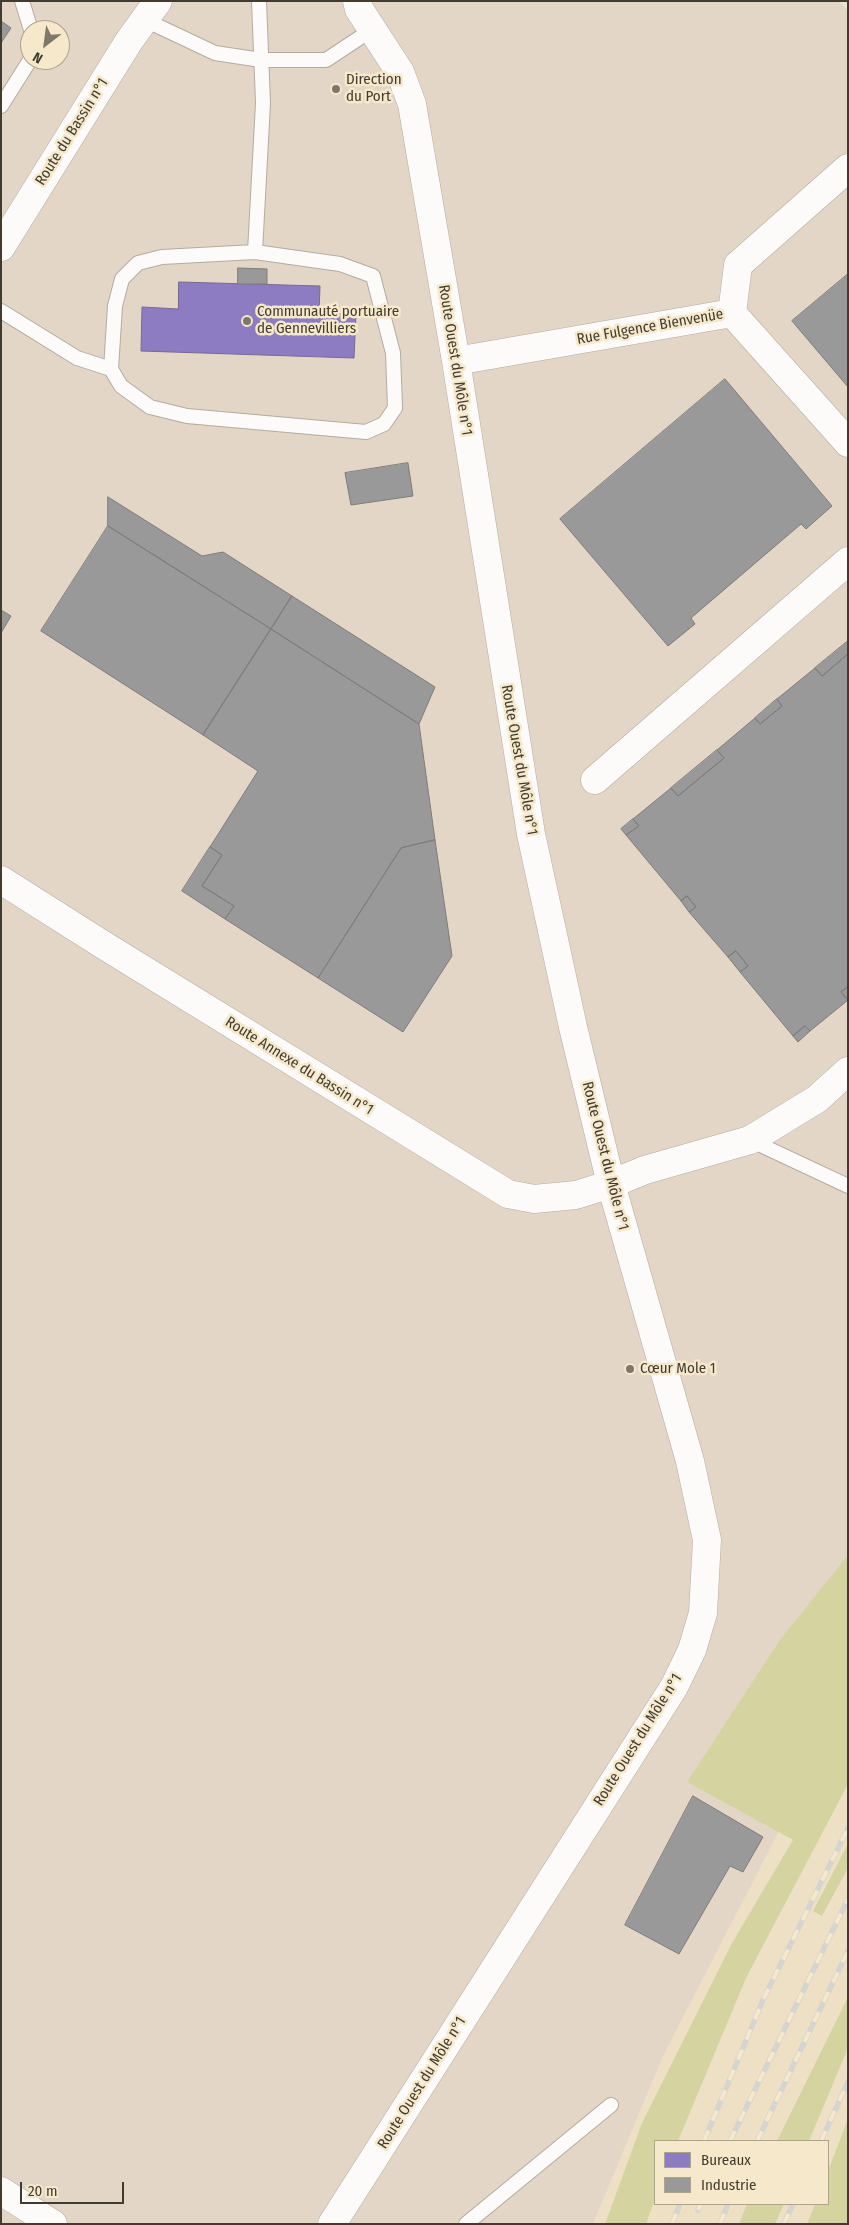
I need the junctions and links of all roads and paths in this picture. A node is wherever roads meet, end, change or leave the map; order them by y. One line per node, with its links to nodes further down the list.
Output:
1 (22, 1): 5 (lane)
2 (259, 1): 7 (lane)
3 (357, 1): 6 (street, Route Ouest du Môle n°1)
4 (152, 11): 7 (lane); 11 (street, Route du Bassin n°1)
5 (29, 20)
6 (373, 29): 7 (lane); 15 (street, Route Ouest du Môle n°1)
7 (261, 60): 12 (lane)
8 (24, 70): 9 (lane)
9 (1, 106)
10 (848, 168): 14 (street)
11 (1, 247)
12 (255, 252): 16 (lane); 16 (lane)
13 (1, 311): 16 (lane)
14 (732, 312): 15 (street, Rue Fulgence Bienvenüe); 17 (street, Rue Fulgence Bienvenüe)
15 (456, 361): 23 (street, Route Ouest du Môle n°1)
16 (111, 369)
17 (848, 443)
18 (848, 561): 19 (street)
19 (595, 780)
20 (1, 880): 23 (street, Route Annexe du Bassin n°1)
21 (848, 1071): 22 (street)
22 (750, 1140): 23 (street); 24 (lane)
23 (611, 1184): 28 (street, Route Ouest du Môle n°1)
24 (848, 1186)
25 (610, 2105): 29 (lane)
26 (1, 2191): 27 (street)
27 (53, 2224)
28 (332, 2224)
29 (466, 2224)

